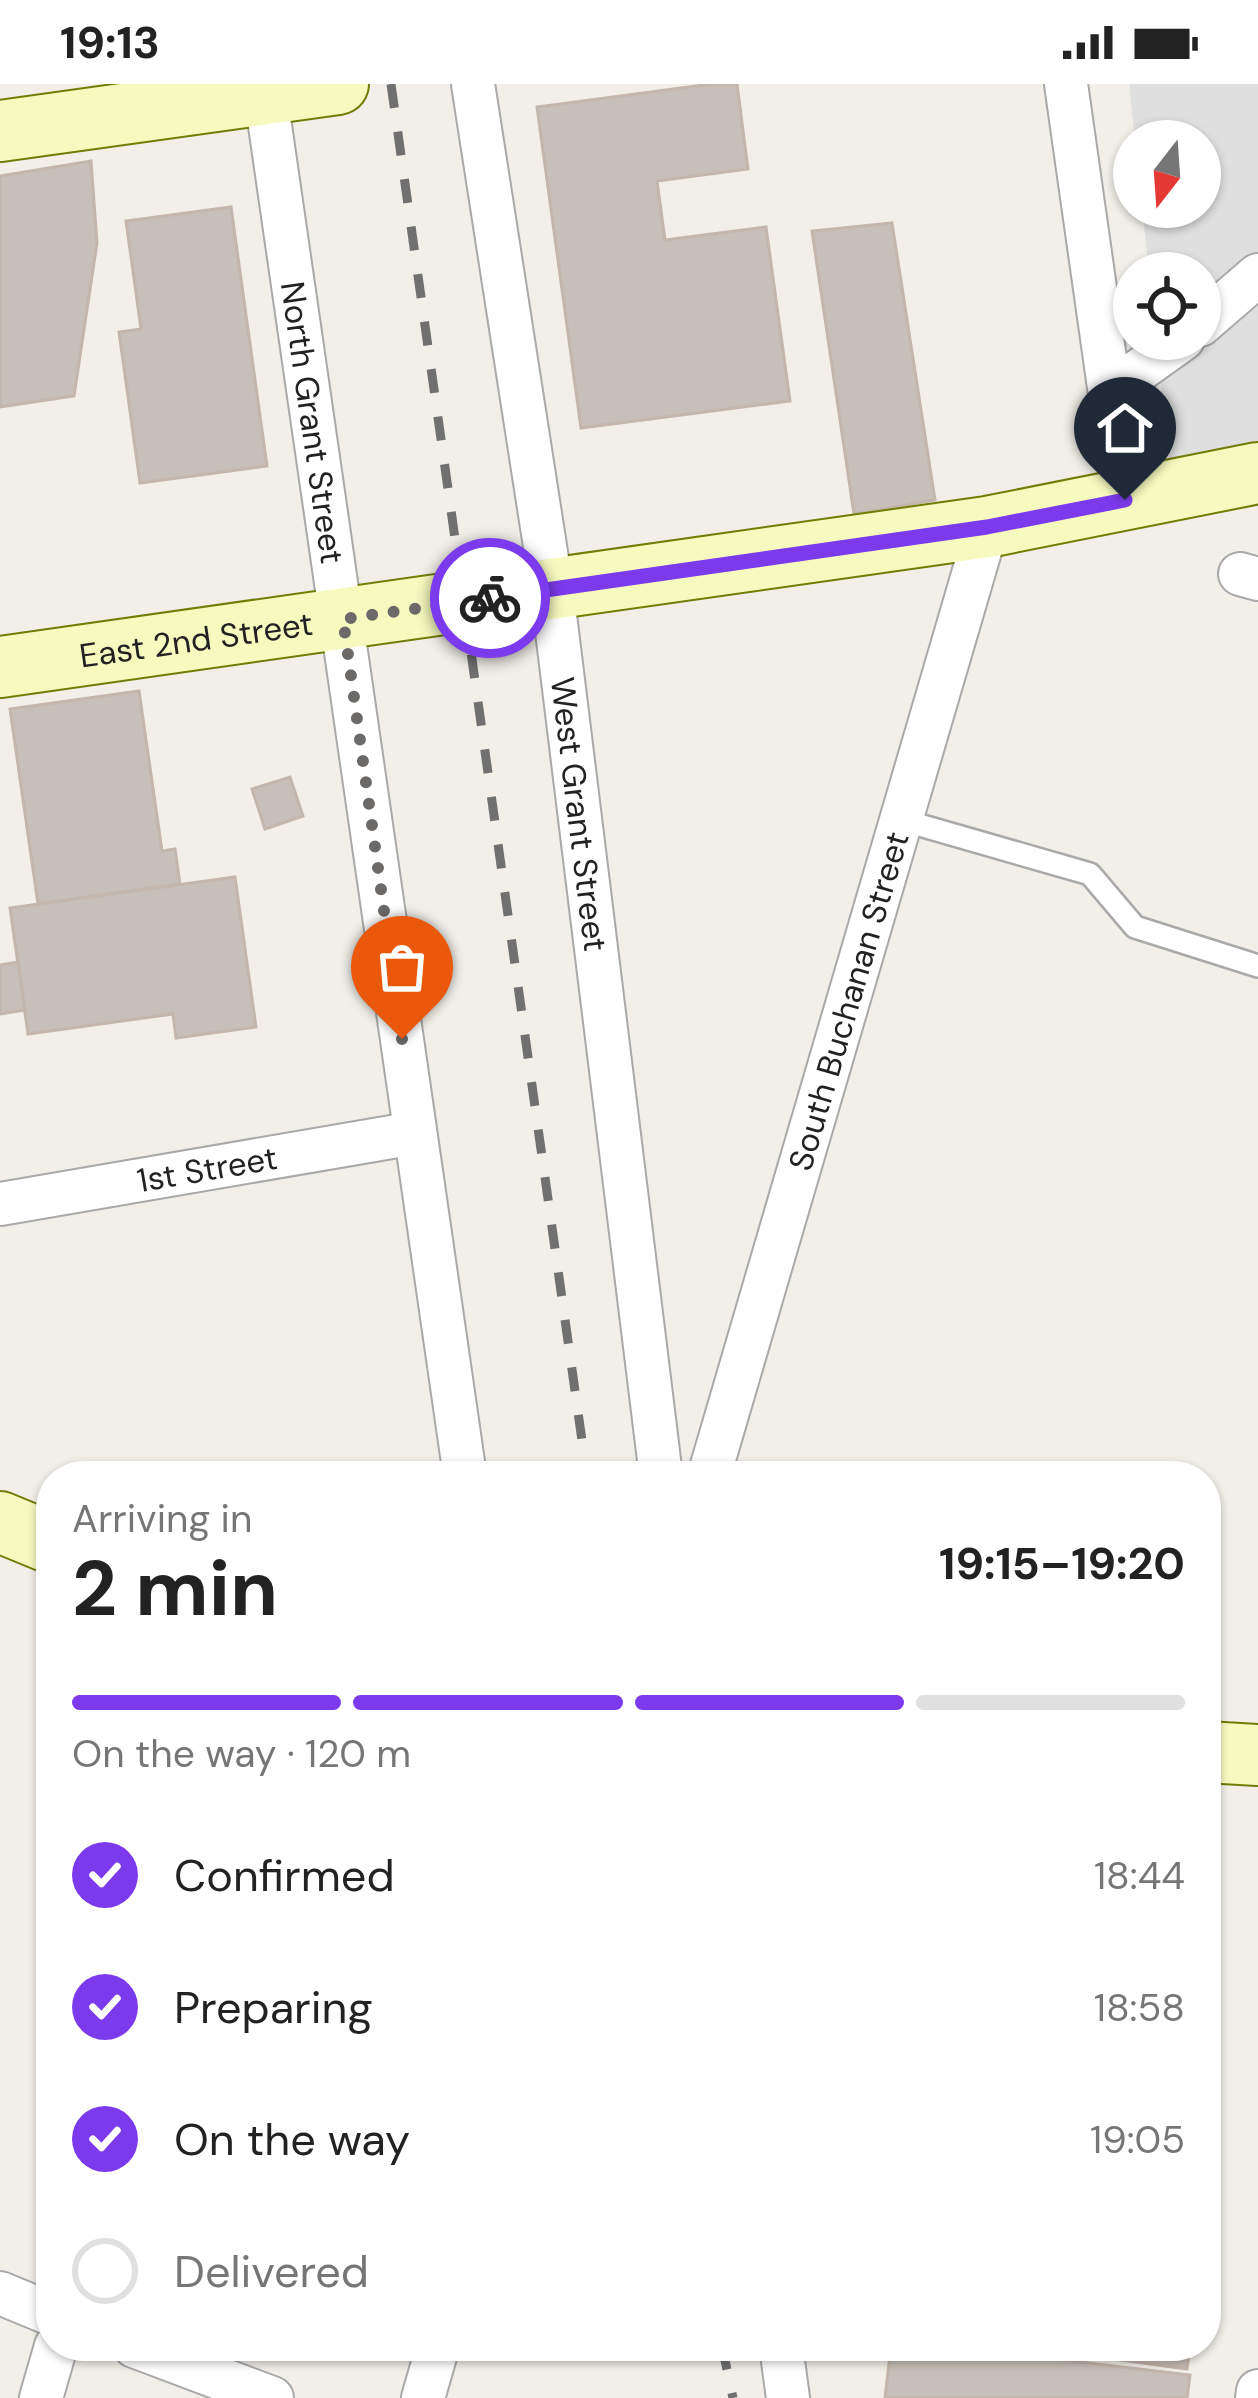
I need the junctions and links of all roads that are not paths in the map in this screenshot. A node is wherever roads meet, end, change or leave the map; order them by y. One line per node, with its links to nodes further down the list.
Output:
1 (338, 84): 4 (street)
2 (473, 84): 13 (street, West Grant Street)
3 (1066, 84): 9 (street)
4 (265, 89): 5 (street); 14 (street, North Grant Street)
5 (0, 131)
6 (1258, 275): 7 (street)
7 (1221, 307)
8 (1154, 360): 9 (street)
9 (1108, 379): 11 (street)
10 (1258, 473): 11 (street, East 2nd Street)
11 (1125, 500): 12 (street, East 2nd Street)
12 (987, 527): 13 (street, East 2nd Street); 16 (street, South Buchanan Street)
13 (552, 591): 14 (street, East 2nd Street); 21 (street, West Grant Street)
14 (343, 619): 15 (street, East 2nd Street); 18 (street, North Grant Street)
15 (0, 667)
16 (902, 820): 17 (lane); 22 (street, South Buchanan Street)
17 (1258, 965)
18 (415, 1133): 19 (street, 1st Street); 20 (street, North Grant Street)
19 (0, 1204)
20 (463, 1461)
21 (659, 1461)
22 (713, 1461)
23 (0, 1522): 24 (street)
24 (36, 1537)
25 (1221, 1753): 26 (street)
26 (1258, 1754)
27 (0, 2293): 28 (street)
28 (36, 2308)
29 (52, 2361): 33 (street)
30 (174, 2361): 34 (street)
31 (433, 2361): 35 (street)
32 (783, 2361): 36 (street)
33 (41, 2398)
34 (272, 2398)
35 (422, 2398)
36 (788, 2398)

